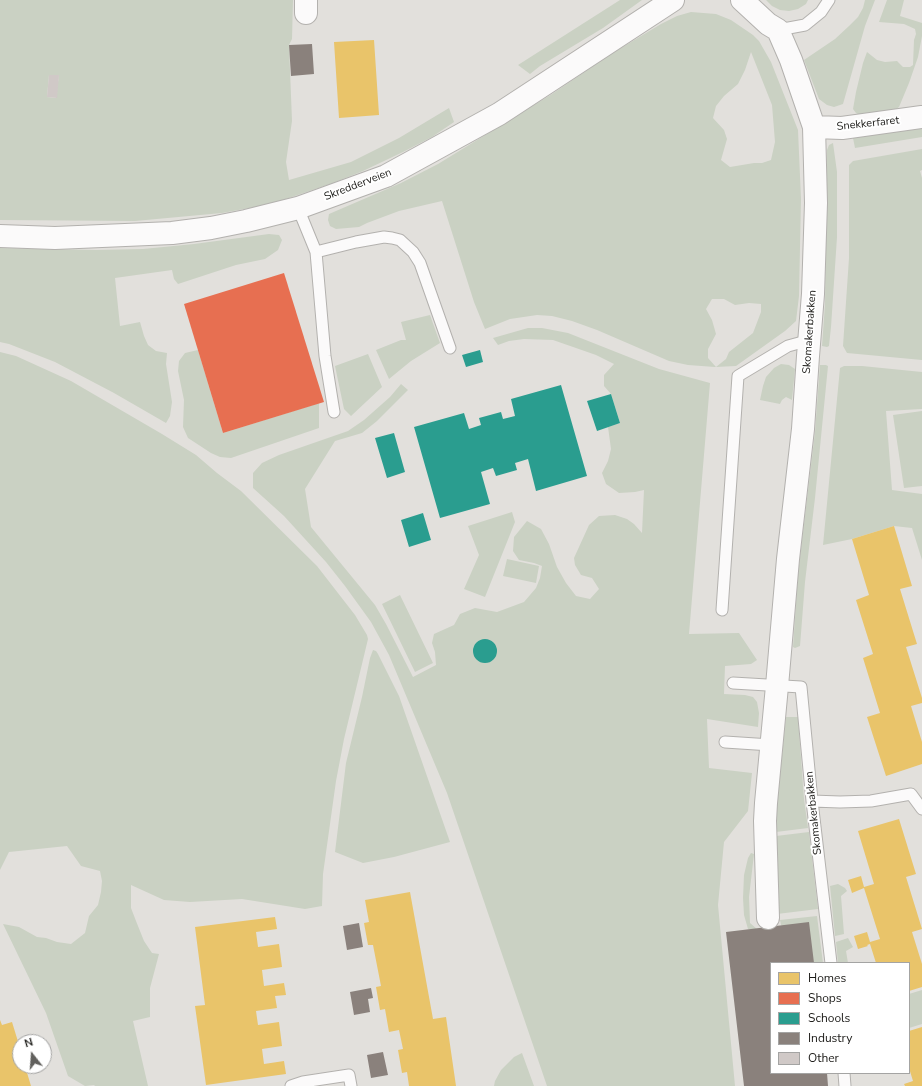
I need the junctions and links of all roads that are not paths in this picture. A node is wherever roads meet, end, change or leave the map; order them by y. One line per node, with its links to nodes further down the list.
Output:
1 (672, 0): 7 (street, Skredderveien)
2 (742, 0): 4 (street)
3 (829, 0): 4 (lane)
4 (778, 30): 6 (street, Skomakerbakken)
5 (922, 118): 6 (street, Snekkerfaret)
6 (814, 128): 10 (street, Skomakerbakken)
7 (298, 208): 8 (street, Skredderveien); 9 (lane)
8 (0, 236)
9 (316, 252): 11 (lane); 12 (lane)
10 (809, 342): 13 (lane); 15 (street, Skomakerbakken)
11 (450, 348)
12 (334, 412)
13 (722, 610)
14 (733, 682): 15 (lane)
15 (777, 686): 17 (street, Skomakerbakken); 18 (lane, Skomakerbakken)
16 (725, 742): 17 (lane)
17 (771, 745): 20 (street, Skomakerbakken)
18 (812, 801): 19 (lane); 21 (lane, Skomakerbakken)
19 (922, 809)
20 (768, 918)
21 (831, 962)
22 (844, 1074): 25 (lane)
23 (291, 1086): 24 (lane)
24 (351, 1086)
25 (845, 1086)

